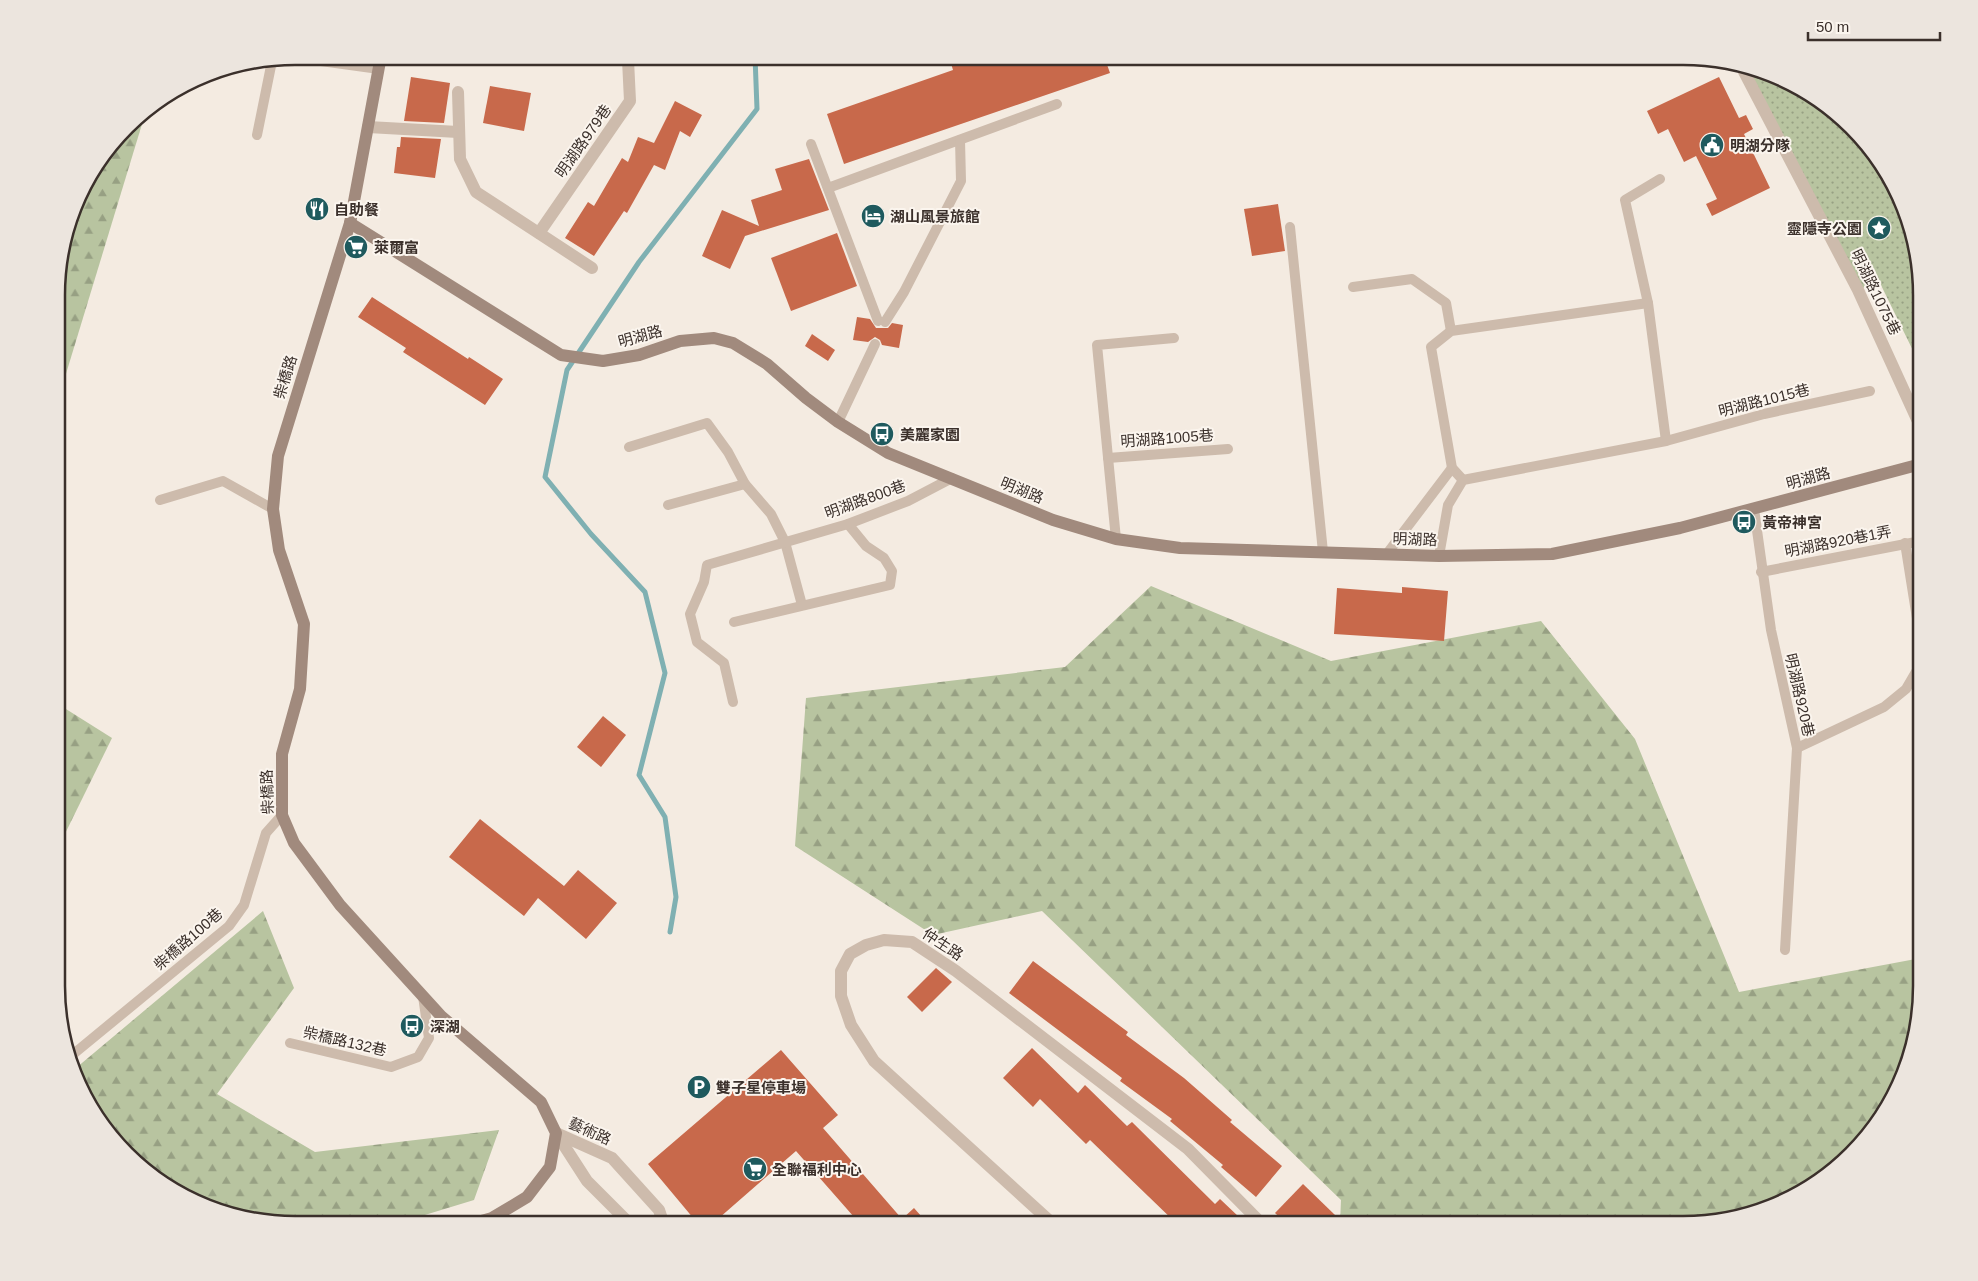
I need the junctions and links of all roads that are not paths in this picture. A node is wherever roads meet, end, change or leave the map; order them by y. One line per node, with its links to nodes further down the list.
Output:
1 (380, 65): 7 (street)
2 (628, 65): 16 (street, 明湖路979巷)
3 (271, 66): 9 (lane)
4 (1744, 74): 24 (street, 明湖路1075巷)
5 (458, 92): 8 (street)
6 (1057, 104): 10 (lane)
7 (368, 127): 8 (street); 14 (street)
8 (458, 132): 16 (street)
9 (257, 135)
10 (960, 140): 13 (lane); 13 (lane)
11 (812, 144): 13 (lane)
12 (1660, 179): 19 (lane)
13 (828, 188)
14 (350, 223): 25 (street, 明湖路); 37 (street, 柴橋路)
15 (1290, 227): 44 (lane)
16 (539, 233): 17 (street)
17 (592, 268)
18 (1353, 287): 20 (lane)
19 (1648, 303): 20 (lane); 26 (lane)
20 (1451, 331): 31 (lane)
21 (1174, 338): 29 (lane, 明湖路1005巷)
22 (875, 344): 25 (lane)
23 (1870, 391): 26 (lane, 明湖路1015巷)
24 (1913, 410)
25 (838, 422): 32 (street, 明湖路)
26 (1666, 441): 33 (lane, 明湖路1015巷)
27 (629, 447): 34 (lane)
28 (1228, 449): 29 (lane, 明湖路1005巷)
29 (1108, 458): 40 (lane, 明湖路1005巷)
30 (1913, 466): 38 (street, 明湖路)
31 (1452, 468): 33 (lane); 45 (lane)
32 (952, 478): 39 (lane, 明湖路800巷); 40 (street, 明湖路)
33 (1464, 480): 46 (lane)
34 (745, 484): 36 (lane); 41 (lane)
35 (160, 500): 37 (lane)
36 (668, 505)
37 (273, 509): 54 (street, 柴橋路)
38 (1754, 509): 46 (street, 明湖路); 47 (lane, 明湖路920巷)
39 (848, 524): 41 (lane, 明湖路800巷); 49 (lane)
40 (1116, 539): 44 (street, 明湖路)
41 (786, 542): 49 (lane); 52 (lane, 明湖路800巷)
42 (1913, 542): 43 (lane, 明湖路920巷1弄)
43 (1905, 543): 47 (lane, 明湖路920巷1弄); 48 (lane)
44 (1322, 552): 45 (street, 明湖路)
45 (1386, 555): 46 (street, 明湖路)
46 (1439, 556)
47 (1761, 572): 53 (lane, 明湖路920巷)
48 (1913, 593)
49 (802, 605): 50 (lane)
50 (734, 622)
51 (1913, 677): 53 (lane)
52 (733, 702)
53 (1797, 748): 55 (lane, 明湖路920巷)
54 (282, 815): 56 (street, 柴橋路); 58 (lane, 柴橋路100巷)
55 (1786, 950)
56 (423, 996): 57 (lane, 柴橋路132巷); 59 (street, 柴橋路)
57 (290, 1043)
58 (75, 1053)
59 (556, 1133): 60 (street); 61 (street, 藝術路); 62 (street, 藝術路)
60 (495, 1216)
61 (622, 1216)
62 (661, 1216)
63 (1044, 1216): 64 (street, 仲生路)
64 (1254, 1216)

